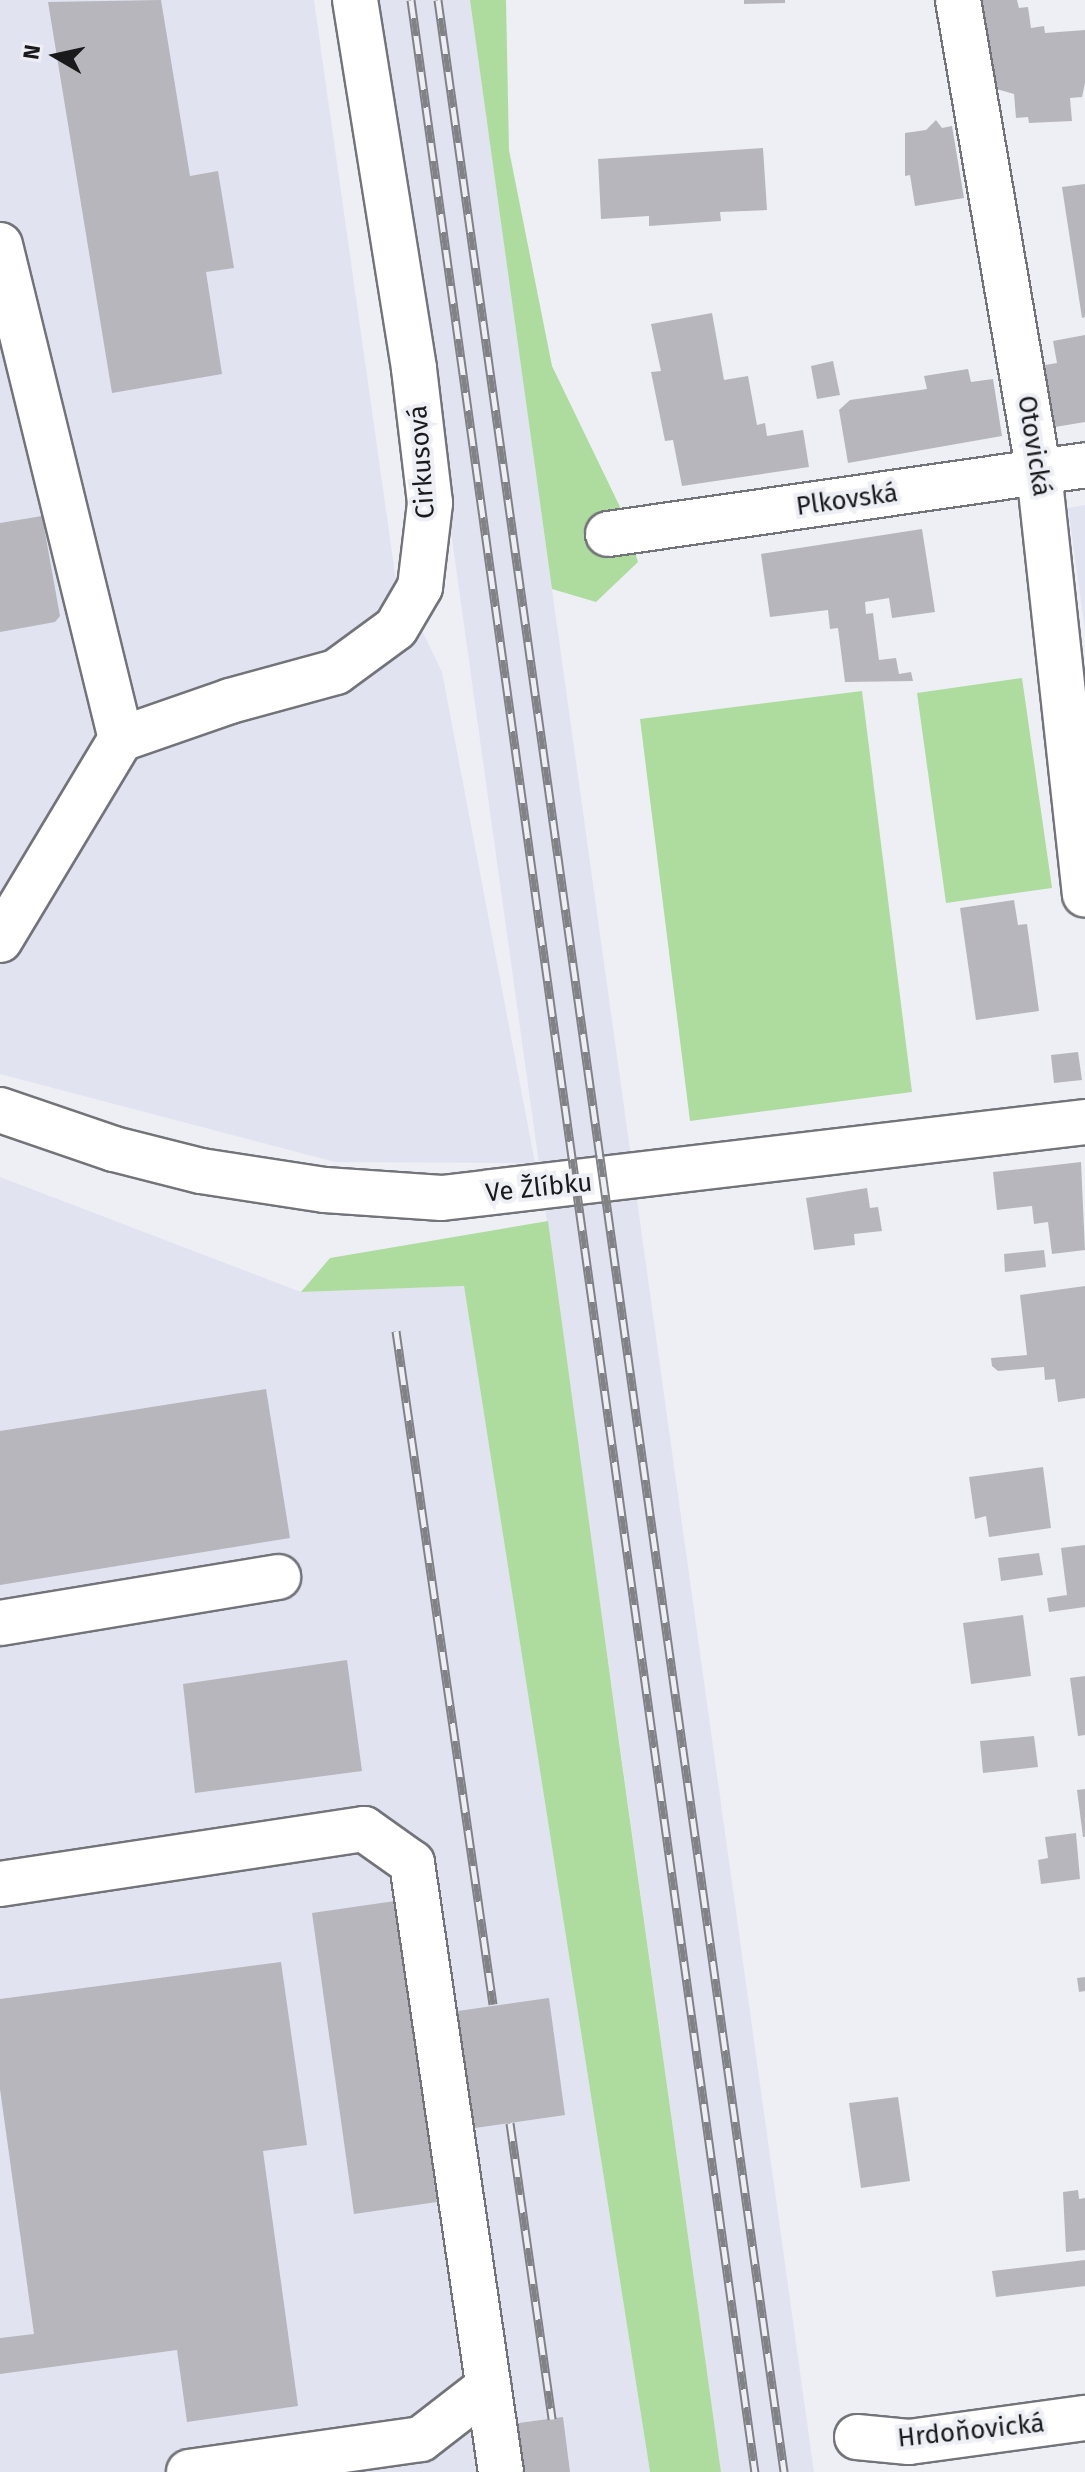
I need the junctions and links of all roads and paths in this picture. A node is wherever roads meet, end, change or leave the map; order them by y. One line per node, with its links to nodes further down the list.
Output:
1 (355, 0): 7 (street, Cirkusová)
2 (958, 0): 5 (street, Otovická)
3 (0, 245): 7 (street)
4 (1085, 465): 5 (street, Plkovská)
5 (1039, 472): 6 (street, Plkovská); 8 (street, Otovická)
6 (608, 534)
7 (121, 739): 9 (street)
8 (1085, 895)
9 (0, 940)
10 (0, 1110): 11 (street, Ve Žlíbku)
11 (1085, 1122)
12 (278, 1577): 13 (street)
13 (0, 1623)
14 (0, 1884): 15 (street)
15 (488, 2387): 18 (street); 19 (street)
16 (1085, 2418): 17 (street, Hrdoňovická)
17 (857, 2437)
18 (189, 2472)
19 (501, 2472)

